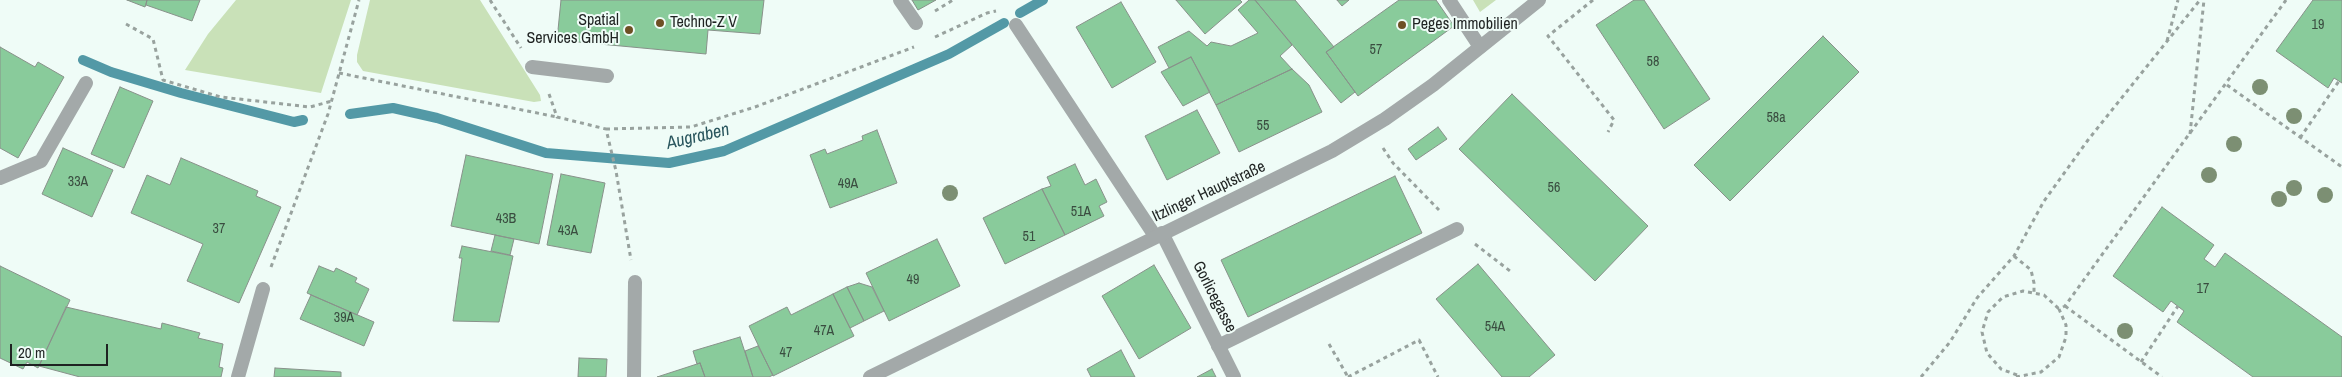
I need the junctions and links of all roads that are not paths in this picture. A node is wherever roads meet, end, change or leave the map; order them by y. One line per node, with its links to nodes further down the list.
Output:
1 (900, 0): 4 (street)
2 (1449, 0): 6 (street)
3 (1539, 0): 6 (street, Itzlinger Hauptstraße)
4 (916, 23)
5 (1016, 25): 12 (street, Gorlicegasse)
6 (1480, 47): 12 (street, Itzlinger Hauptstraße)
7 (532, 67): 8 (street)
8 (607, 76)
9 (86, 83): 10 (street)
10 (0, 178)
11 (1457, 229): 15 (street)
12 (1158, 235): 15 (street, Gorlicegasse); 18 (street, Itzlinger Hauptstraße)
13 (635, 282): 17 (street)
14 (263, 289): 16 (street)
15 (1218, 346): 19 (street, Gorlicegasse)
16 (238, 377)
17 (634, 377)
18 (870, 377)
19 (1234, 377)

